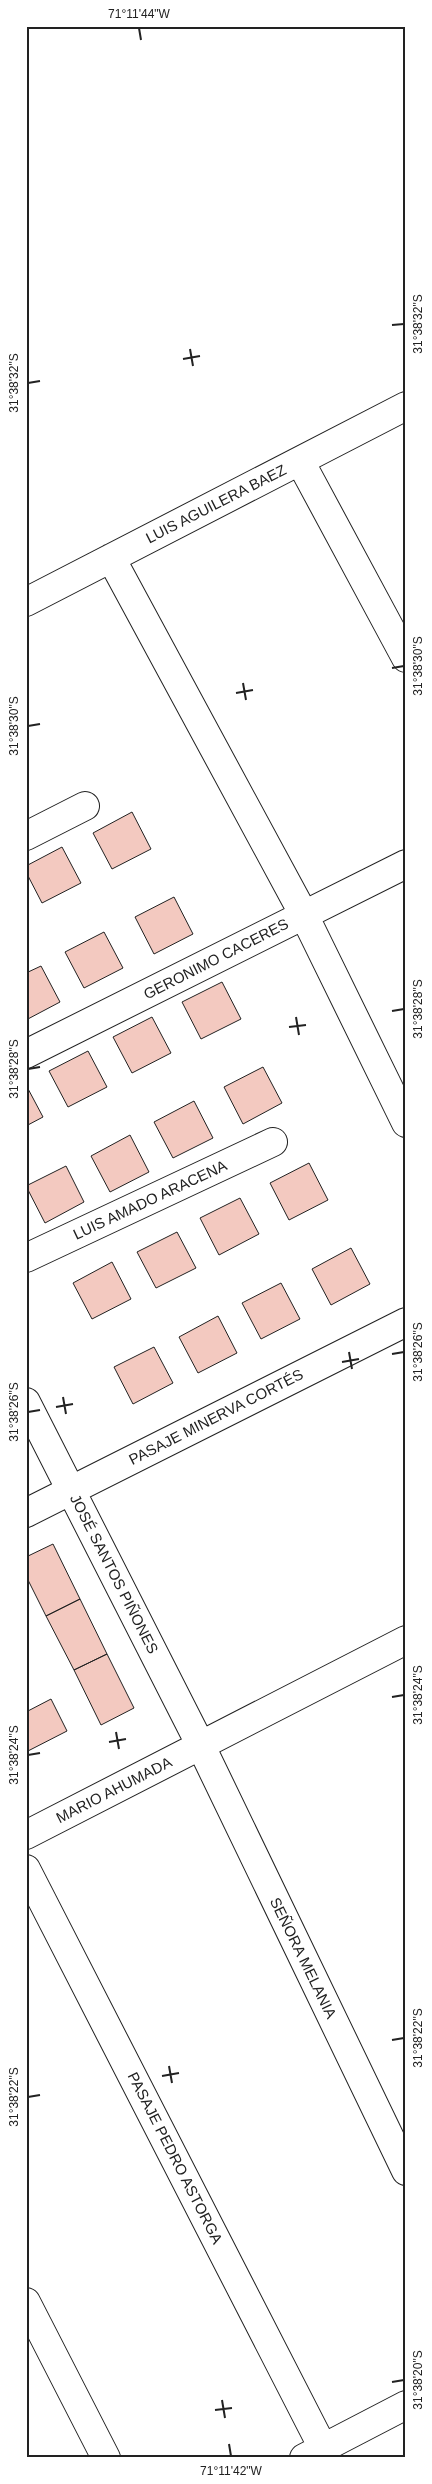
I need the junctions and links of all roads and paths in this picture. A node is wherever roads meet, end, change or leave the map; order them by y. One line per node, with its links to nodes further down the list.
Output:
1 (406, 406): 2 (street, LUIS AGUILERA BAEZ)
2 (300, 461): 3 (street, LUIS AGUILERA BAEZ); 5 (street)
3 (111, 558): 4 (street, LUIS AGUILERA BAEZ); 9 (street)
4 (26, 602)
5 (406, 658)
6 (84, 806): 7 (street)
7 (26, 836)
8 (406, 864): 9 (street, GERONIMO CACERES)
9 (304, 915): 10 (street, GERONIMO CACERES); 11 (street)
10 (26, 1054)
11 (406, 1123)
12 (273, 1142): 13 (street, LUIS AMADO ARACENA)
13 (26, 1258)
14 (406, 1322): 16 (street, PASAJE MINERVA CORTÉS)
15 (26, 1402): 16 (street, JOSÉ SANTOS PIÑONES)
16 (71, 1490): 17 (street, PASAJE MINERVA CORTÉS); 19 (street, JOSÉ SANTOS PIÑONES)
17 (26, 1513)
18 (406, 1640): 19 (street, MARIO AHUMADA)
19 (201, 1746): 20 (street, MARIO AHUMADA); 22 (street, SEÑORA MELANIA)
20 (26, 1835)
21 (26, 1869): 25 (street, PASAJE PEDRO ASTORGA)
22 (406, 2171)
23 (26, 2302): 26 (street)
24 (406, 2405): 25 (street)
25 (313, 2453)
26 (106, 2458)

